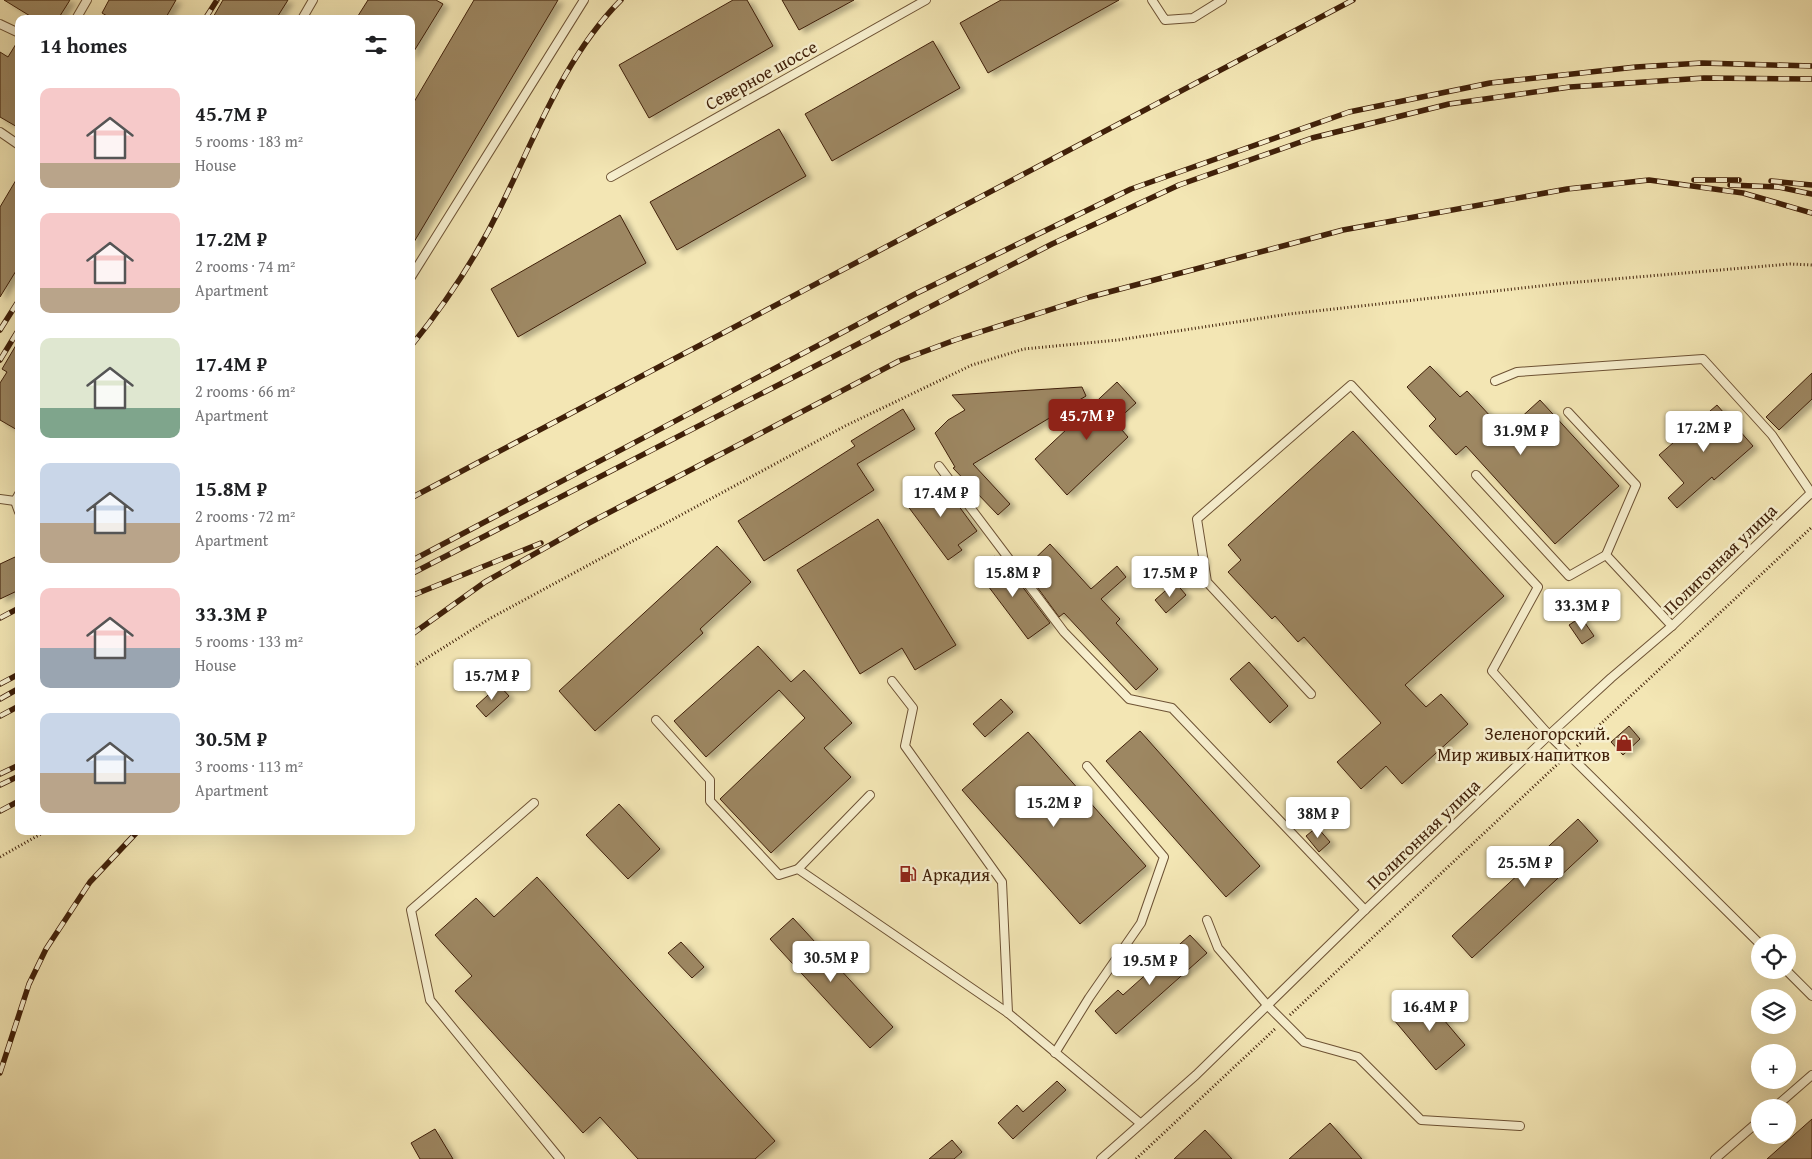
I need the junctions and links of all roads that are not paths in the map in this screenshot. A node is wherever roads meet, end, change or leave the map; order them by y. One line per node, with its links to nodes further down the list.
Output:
1 (87, 0): 7 (lane)
2 (313, 0): 8 (lane)
3 (584, 0): 14 (lane)
4 (926, 0): 13 (lane, Северное шоссе)
5 (1152, 0): 6 (lane)
6 (1222, 0)
7 (78, 15)
8 (304, 15)
9 (0, 24): 10 (lane)
10 (15, 31)
11 (0, 132): 12 (lane)
12 (15, 142)
13 (611, 177)
14 (415, 270)
15 (1495, 381): 19 (lane)
16 (1568, 412): 22 (lane)
17 (939, 466): 32 (lane)
18 (1476, 475): 22 (lane)
19 (1812, 493): 23 (lane, Полигонная улица)
20 (15, 497): 21 (lane)
21 (0, 500)
22 (1606, 555): 23 (lane)
23 (1672, 626): 27 (lane, Полигонная улица)
24 (892, 681): 38 (lane)
25 (1312, 694): 27 (lane)
26 (656, 720): 31 (lane)
27 (1549, 735): 32 (lane, Полигонная улица); 34 (lane)
28 (1087, 766): 39 (lane)
29 (870, 795): 31 (lane)
30 (534, 803): 45 (lane)
31 (798, 869): 38 (lane)
32 (1365, 910): 37 (lane, Полигонная улица)
33 (1207, 920): 37 (lane)
34 (1751, 935)
35 (1795, 979): 36 (lane)
36 (1812, 996)
37 (1268, 1006): 42 (lane, Полигонная улица); 43 (lane)
38 (1008, 1013): 39 (lane)
39 (1055, 1053): 42 (lane)
40 (1812, 1075): 41 (lane)
41 (1784, 1099)
42 (1140, 1123): 46 (lane, Полигонная улица)
43 (1520, 1126)
44 (1751, 1128): 47 (lane)
45 (560, 1159)
46 (1101, 1159)
47 (1715, 1159)

